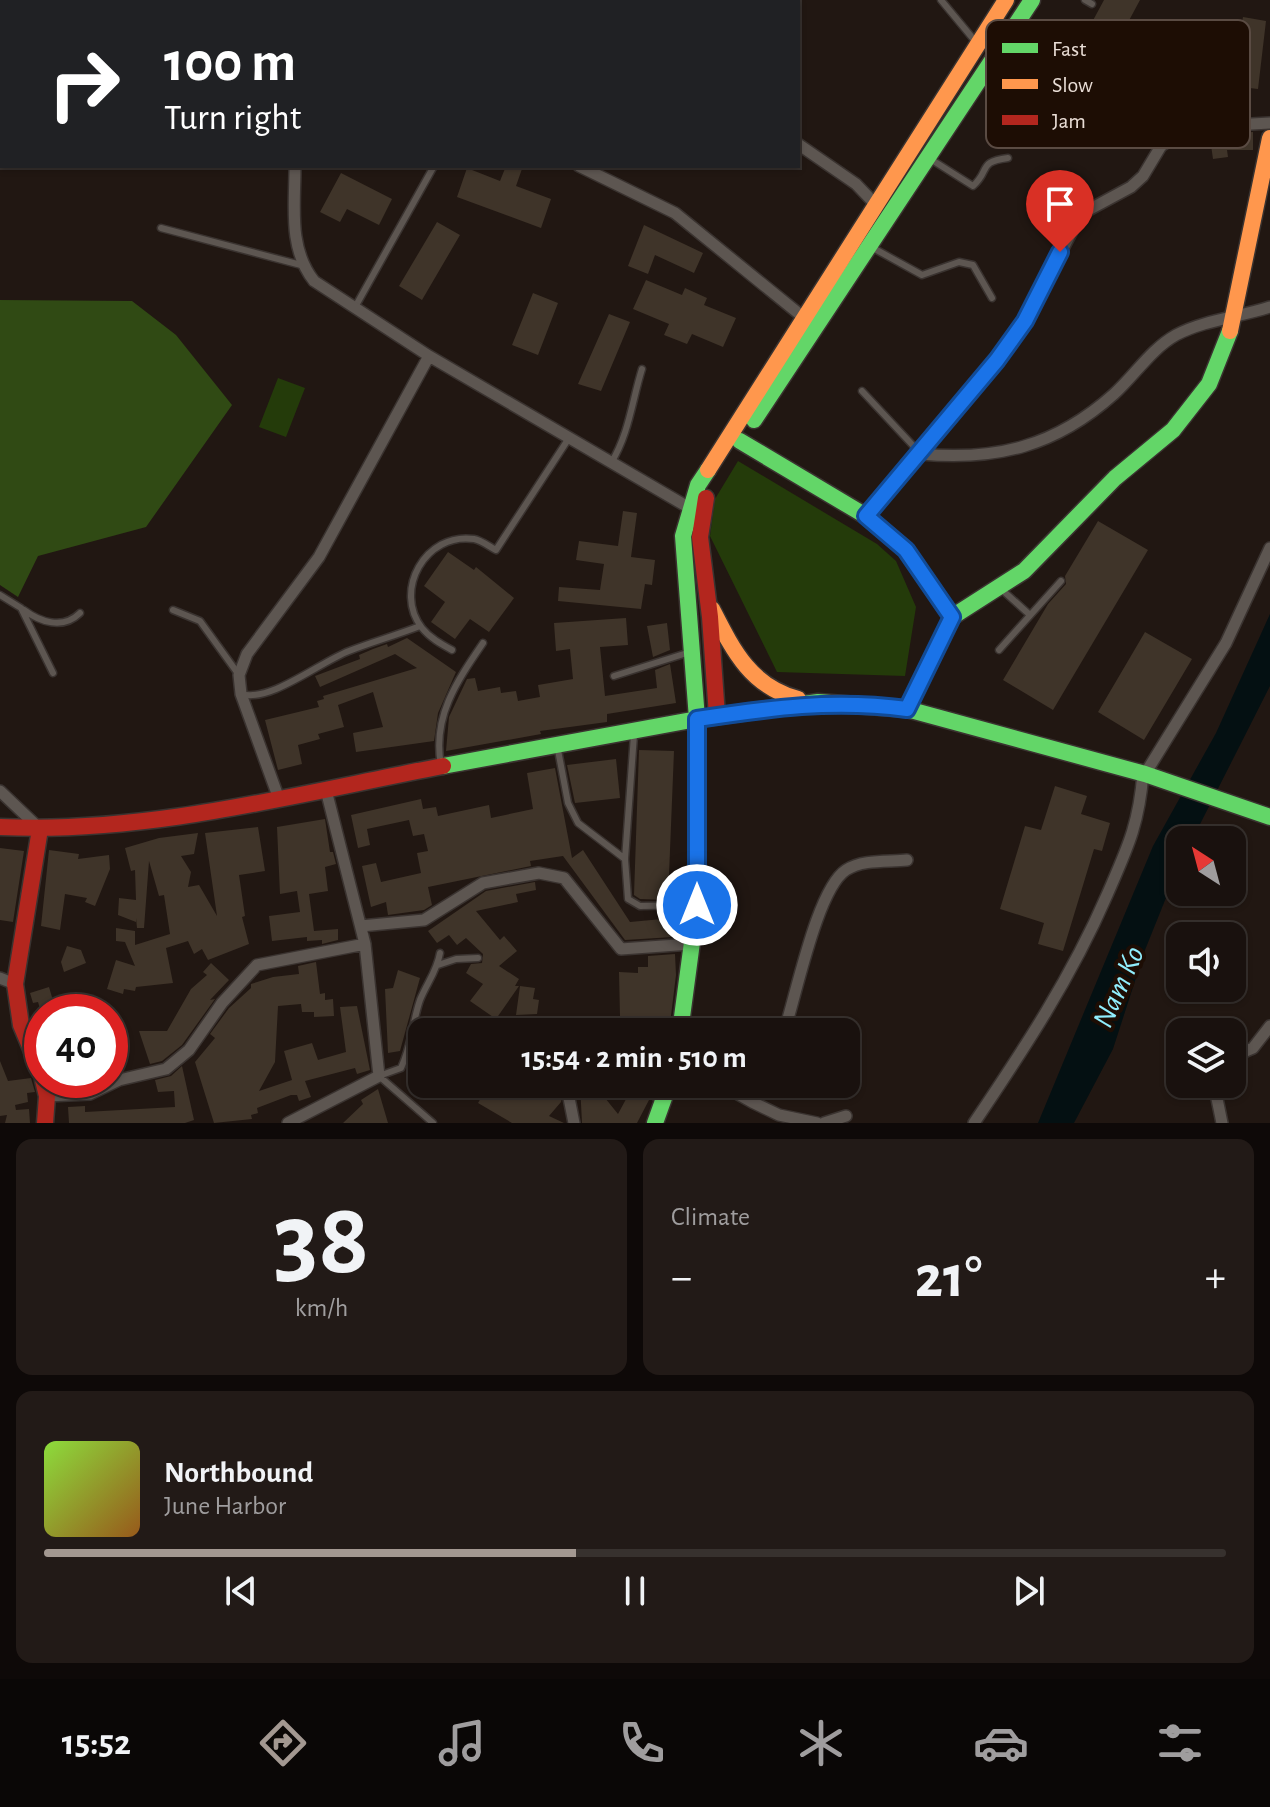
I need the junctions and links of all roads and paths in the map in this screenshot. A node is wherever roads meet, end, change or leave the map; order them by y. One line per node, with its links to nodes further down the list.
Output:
1 (941, 0): 7 (lane)
2 (1006, 0): 4 (main road)
3 (1032, 0): 5 (main road)
4 (993, 20)
5 (1019, 20)
6 (986, 30): 7 (main road)
7 (977, 44): 19 (main road)
8 (986, 70): 14 (main road)
9 (1270, 123): 10 (street)
10 (1250, 124)
11 (1270, 138): 28 (main road)
12 (800, 145): 19 (street)
13 (1160, 148): 35 (street)
14 (929, 157): 15 (lane); 20 (main road)
15 (1008, 158)
16 (295, 168): 23 (street)
17 (433, 168): 26 (lane)
18 (583, 168): 27 (street)
19 (875, 205): 20 (street); 27 (main road)
20 (890, 216): 22 (main road)
21 (161, 228): 23 (lane)
22 (870, 247): 24 (lane); 29 (main road)
23 (301, 265): 26 (street)
24 (992, 298)
25 (1270, 307): 28 (street)
26 (354, 309): 30 (street)
27 (803, 317): 29 (main road)
28 (1235, 319): 35 (street); 41 (main road)
29 (796, 343): 34 (main road); 37 (main road)
30 (429, 356): 33 (street); 55 (street)
31 (642, 369): 36 (lane)
32 (862, 391): 35 (lane)
33 (569, 438): 36 (street); 49 (lane)
34 (740, 441): 37 (main road); 38 (main road)
35 (921, 454): 38 (street)
36 (611, 463): 37 (street)
37 (695, 511): 43 (main road); 53 (main road)
38 (866, 516): 48 (main road)
39 (1270, 548): 65 (street)
40 (1061, 581): 47 (lane)
41 (999, 587): 47 (lane); 48 (main road)
42 (0, 595): 44 (lane)
43 (709, 603): 58 (main road); 60 (main road)
44 (21, 608): 46 (lane); 54 (lane)
45 (173, 610): 55 (lane)
46 (80, 613)
47 (1030, 615): 52 (lane)
48 (952, 617): 59 (main road)
49 (420, 626): 51 (lane); 57 (lane)
50 (483, 643): 64 (lane)
51 (452, 650)
52 (999, 650)
53 (692, 652): 56 (lane); 61 (main road)
54 (53, 673)
55 (239, 675): 57 (street)
56 (614, 676)
57 (241, 694): 68 (street)
58 (818, 702): 59 (main road); 60 (main road)
59 (907, 709): 65 (main road)
60 (717, 716): 61 (main road)
61 (697, 719): 62 (main road); 74 (main road)
62 (634, 731): 63 (main road); 72 (lane)
63 (557, 746): 64 (main road); 72 (lane)
64 (441, 768): 66 (main road)
65 (1146, 774): 69 (main road); 108 (street)
66 (326, 790): 68 (main road); 75 (street)
67 (0, 791): 71 (street)
68 (279, 799): 71 (main road)
69 (1262, 812)
70 (0, 827): 71 (main road)
71 (40, 829): 81 (main road)
72 (625, 859): 74 (lane)
73 (907, 860): 84 (street)
74 (697, 905): 77 (main road)
75 (361, 926): 76 (street); 77 (street)
76 (365, 944): 89 (street); 90 (street)
77 (691, 944): 83 (main road)
78 (440, 953): 80 (lane)
79 (478, 958): 80 (lane)
80 (438, 965): 82 (lane)
81 (7, 981): 86 (main road)
82 (416, 1018)
83 (682, 1018)
84 (788, 1018)
85 (1270, 1026): 87 (street)
86 (24, 1033)
87 (1246, 1051)
88 (408, 1053): 89 (lane)
89 (379, 1076): 102 (street); 103 (lane)
90 (128, 1078)
91 (44, 1098): 101 (main road)
92 (569, 1098): 104 (street)
93 (657, 1098): 99 (lane)
94 (665, 1098): 99 (main road)
95 (745, 1098): 98 (street)
96 (755, 1098): 98 (street)
97 (1217, 1098): 109 (street)
98 (752, 1102): 106 (street)
99 (664, 1103): 105 (main road)
100 (846, 1116): 107 (street)
101 (45, 1123)
102 (288, 1123)
103 (433, 1123)
104 (574, 1123)
105 (655, 1123)
106 (817, 1123)
107 (824, 1123)
108 (974, 1123)
109 (1222, 1123)

